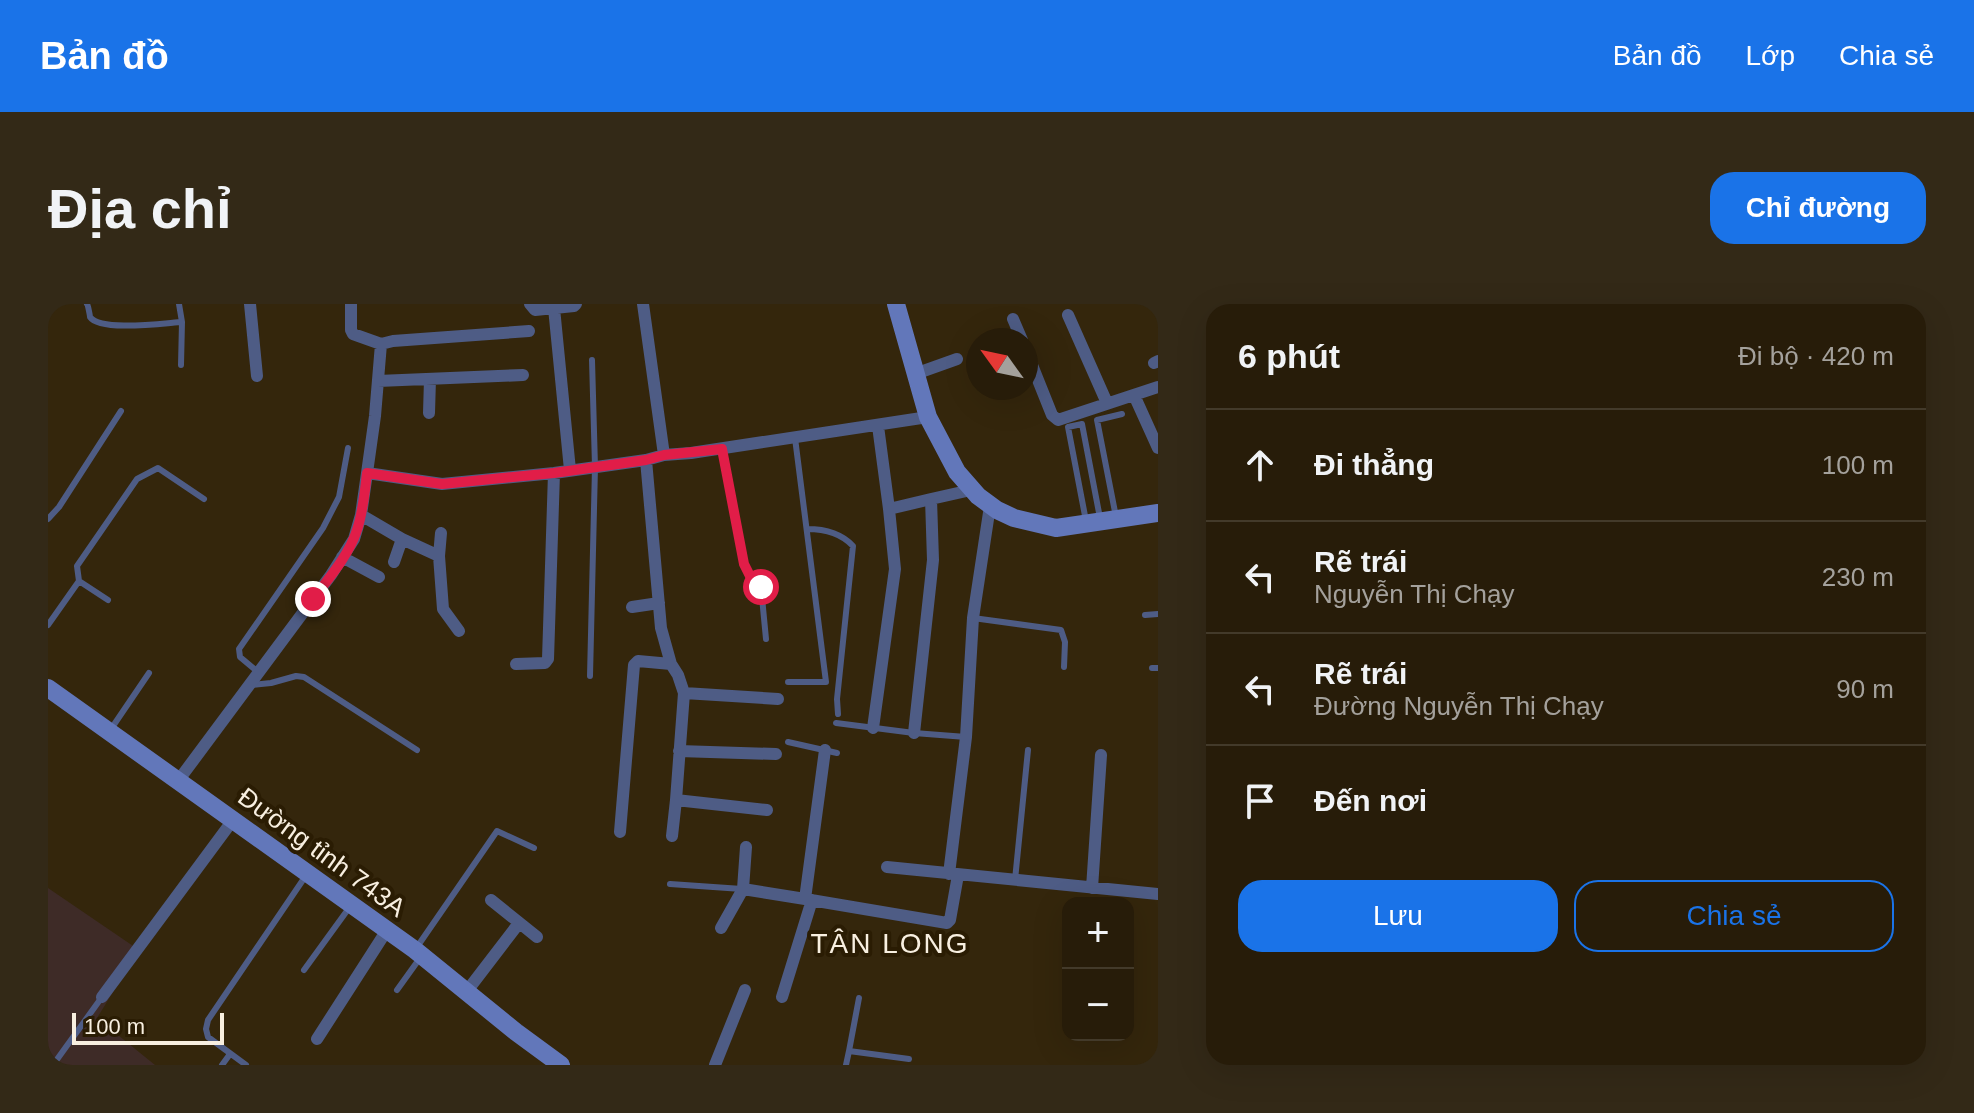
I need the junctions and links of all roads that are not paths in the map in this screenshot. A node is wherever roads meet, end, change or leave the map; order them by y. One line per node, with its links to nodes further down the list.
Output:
1 (87, 304): 12 (lane)
2 (179, 304): 12 (lane)
3 (250, 304): 21 (street)
4 (351, 304): 15 (street)
5 (530, 304): 9 (street)
6 (576, 304): 9 (street)
7 (643, 304): 39 (street)
8 (896, 304): 19 (main road)
9 (554, 308): 42 (street)
10 (1068, 315): 27 (street)
11 (1013, 319): 13 (street)
12 (182, 322): 18 (lane)
13 (1017, 328)
14 (529, 331): 15 (street)
15 (381, 344): 24 (street)
16 (957, 359): 19 (street)
17 (592, 360): 41 (lane)
18 (181, 365)
19 (915, 374): 31 (main road)
20 (523, 375): 22 (street)
21 (257, 376)
22 (430, 379): 24 (street); 29 (street)
23 (1038, 380): 27 (street)
24 (378, 381): 43 (street)
25 (1158, 387): 26 (street)
26 (1134, 395): 27 (street); 37 (street)
27 (1107, 403)
28 (121, 411): 52 (lane)
29 (429, 413)
30 (1122, 414): 32 (lane)
31 (928, 417): 34 (street); 45 (main road)
32 (1097, 420): 33 (lane); 53 (lane)
33 (1082, 424): 53 (lane); 53 (lane)
34 (878, 426): 35 (street); 49 (street)
35 (795, 438): 38 (street); 54 (lane)
36 (348, 448): 74 (lane)
37 (1158, 448)
38 (722, 449): 39 (street); 70 (lane)
39 (664, 455): 40 (street)
40 (646, 460): 41 (street); 63 (street)
41 (595, 467): 42 (street); 76 (lane)
42 (570, 470): 44 (street)
43 (367, 473): 44 (street); 51 (street)
44 (554, 473): 71 (street)
45 (971, 490): 47 (street); 48 (main road)
46 (204, 499): 61 (lane)
47 (931, 499): 49 (street); 88 (street)
48 (990, 506): 53 (main road); 67 (street)
49 (889, 509): 86 (street)
50 (1158, 513): 53 (main road)
51 (361, 515): 56 (street); 58 (street)
52 (48, 519)
53 (1102, 522)
54 (807, 529): 78 (lane); 79 (lane)
55 (441, 533): 57 (street)
56 (402, 539): 57 (street); 59 (street)
57 (439, 556): 69 (street)
58 (342, 557): 60 (street); 74 (street)
59 (394, 562)
60 (379, 577)
61 (79, 581): 62 (lane); 68 (lane)
62 (108, 600)
63 (659, 603): 64 (street); 72 (street)
64 (632, 607)
65 (1158, 614): 66 (lane)
66 (1145, 615)
67 (973, 618): 73 (lane); 89 (street)
68 (48, 625)
69 (459, 631)
70 (766, 639)
71 (516, 664)
72 (671, 664): 82 (street); 101 (street)
73 (1064, 667)
74 (258, 672): 80 (street)
75 (149, 673): 87 (lane)
76 (590, 676)
77 (788, 682): 78 (lane)
78 (826, 682): 79 (lane)
79 (839, 683): 84 (lane)
80 (248, 685): 91 (lane); 97 (street)
81 (48, 688): 87 (main road, Đường tỉnh 743A)
82 (684, 693): 83 (street); 93 (street)
83 (778, 699)
84 (838, 714)
85 (836, 723): 86 (lane)
86 (873, 728): 88 (lane)
87 (109, 732): 97 (main road, Đường tỉnh 743A)
88 (914, 733): 89 (lane)
89 (966, 737): 107 (street)
90 (788, 742): 94 (lane)
91 (417, 750)
92 (1028, 750): 108 (lane)
93 (679, 751): 95 (street); 98 (street)
94 (831, 751): 113 (street)
95 (776, 754)
96 (1101, 755): 110 (street)
97 (178, 781): 100 (main road, Đường tỉnh 743A)
98 (676, 800): 99 (street); 102 (street)
99 (767, 810)
100 (233, 820): 106 (main road, Đường tỉnh 743A); 125 (street)
101 (620, 832)
102 (672, 836)
103 (746, 847): 111 (street)
104 (534, 848): 120 (lane)
105 (887, 867): 107 (street)
106 (308, 873): 115 (main road, Đường tỉnh 743A); 130 (lane)
107 (953, 874): 108 (street); 113 (street)
108 (1015, 880): 110 (street)
109 (670, 884): 111 (lane)
110 (1092, 888): 112 (street)
111 (743, 889): 113 (street); 117 (street)
112 (1158, 894)
113 (808, 899): 126 (street)
114 (491, 900): 116 (street)
115 (352, 904): 118 (main road, Đường tỉnh 743A); 121 (lane)
116 (519, 923): 119 (street); 124 (street)
117 (721, 928)
118 (387, 930): 120 (main road, Đường tỉnh 743A); 128 (street)
119 (537, 937)
120 (418, 952): 122 (lane); 124 (main road, Đường tỉnh 743A)
121 (304, 970)
122 (397, 990)
123 (745, 990): 136 (street)
124 (467, 991): 135 (main road, Đường tỉnh 743A)
125 (102, 997): 132 (lane)
126 (782, 997)
127 (859, 998): 129 (lane)
128 (317, 1039)
129 (849, 1051): 131 (lane); 137 (lane)
130 (230, 1054): 133 (lane); 134 (lane)
131 (909, 1059)
132 (53, 1065)
133 (222, 1065)
134 (246, 1065)
135 (561, 1065)
136 (715, 1065)
137 (846, 1065)

